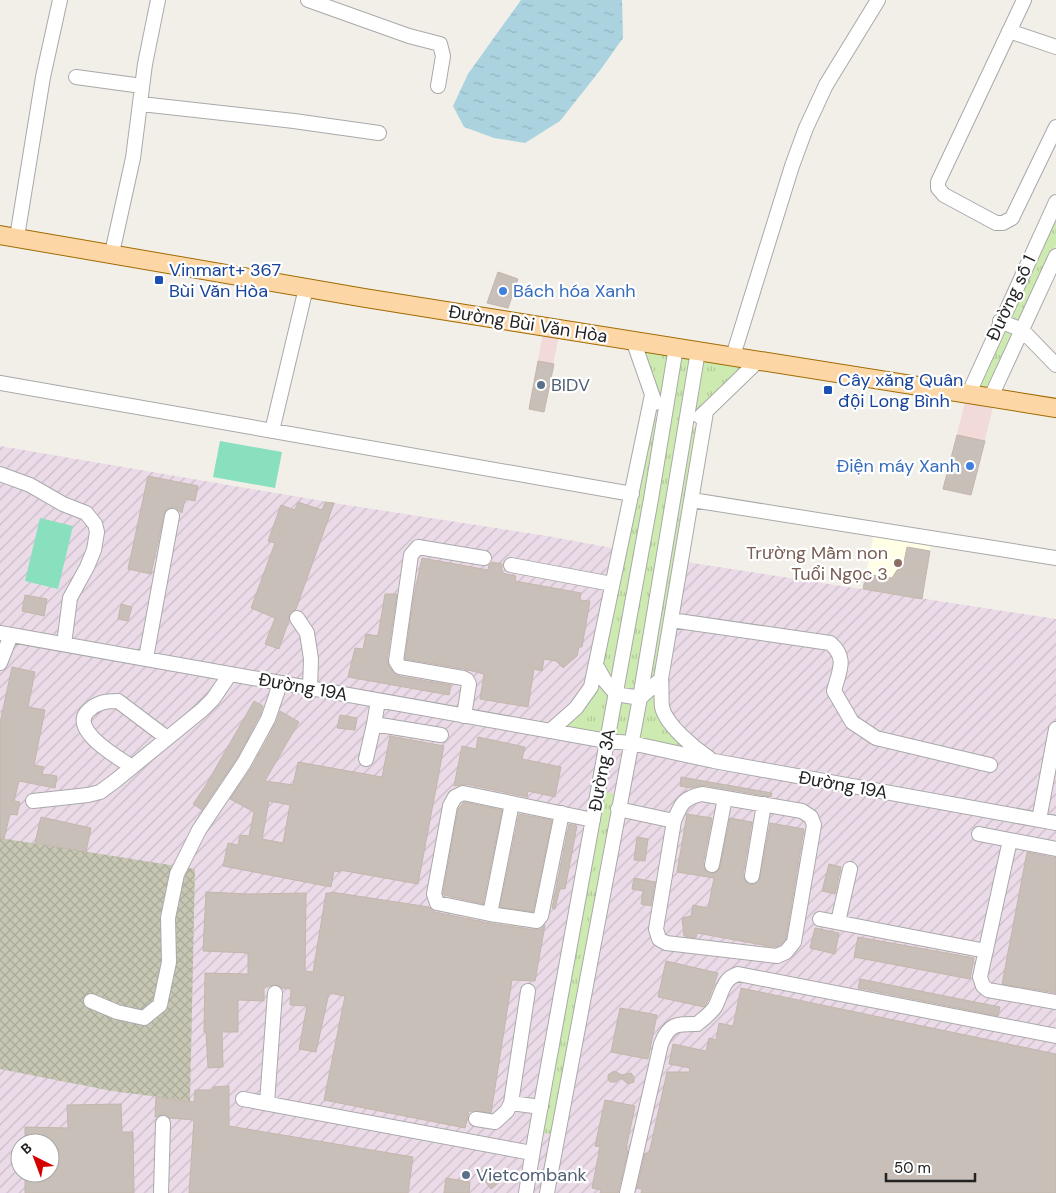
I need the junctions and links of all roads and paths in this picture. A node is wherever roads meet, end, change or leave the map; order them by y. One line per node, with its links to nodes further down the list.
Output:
1 (60, 0): 15 (street)
2 (158, 0): 9 (street)
3 (308, 0): 10 (street)
4 (878, 0): 24 (street)
5 (1024, 0): 6 (street)
6 (1009, 31): 7 (street); 12 (street)
7 (1056, 47)
8 (76, 77): 9 (street)
9 (142, 86): 11 (street)
10 (438, 86)
11 (141, 104): 13 (street); 16 (street)
12 (1056, 127)
13 (380, 133)
14 (1056, 202): 19 (street, Đường số 1)
15 (8, 236): 16 (main road, Đường Bùi Văn Hòa)
16 (112, 253): 18 (main road, Đường Bùi Văn Hòa)
17 (1056, 256): 20 (street, Đường số 1)
18 (306, 288): 21 (main road, Đường Bùi Văn Hòa); 34 (street)
19 (1000, 321): 20 (street); 29 (street, Đường số 1)
20 (1022, 330): 26 (street); 30 (street, Đường số 1)
21 (633, 340): 22 (main road, Đường Bùi Văn Hòa); 28 (street)
22 (676, 347): 23 (main road, Đường Bùi Văn Hòa); 33 (street, Đường 3A)
23 (698, 351): 24 (main road, Đường Bùi Văn Hòa); 35 (street, Đường 3A)
24 (733, 356): 25 (main road, Đường Bùi Văn Hòa)
25 (758, 361): 29 (main road, Đường Bùi Văn Hòa); 32 (street)
26 (1056, 365)
27 (0, 383): 34 (street)
28 (652, 395): 33 (street); 37 (street)
29 (968, 395): 30 (main road, Đường Bùi Văn Hòa)
30 (990, 399): 31 (main road, Đường Bùi Văn Hòa)
31 (1056, 408)
32 (706, 412): 35 (street); 38 (street)
33 (664, 428): 55 (street, Đường 3A)
34 (272, 431): 37 (street)
35 (685, 431): 56 (street, Đường 3A)
36 (0, 474): 47 (street)
37 (632, 494): 43 (street)
38 (692, 500): 41 (street); 45 (street)
39 (172, 516): 48 (street)
40 (484, 558): 58 (street)
41 (1056, 558)
42 (511, 565): 43 (street)
43 (612, 584): 50 (street)
44 (297, 618): 54 (street)
45 (671, 620): 52 (street); 68 (street)
46 (5, 634): 47 (street, Đường 19A); 49 (street)
47 (64, 644): 48 (street, Đường 19A)
48 (146, 658): 51 (street, Đường 19A)
49 (0, 663)
50 (596, 666): 55 (street); 61 (street)
51 (230, 674): 53 (street, Đường 19A); 63 (street)
52 (661, 679): 56 (street); 67 (street)
53 (280, 684): 54 (street, Đường 19A); 92 (street)
54 (310, 689): 57 (street, Đường 19A)
55 (616, 694): 56 (street); 64 (street, Đường 3A)
56 (640, 698): 65 (street, Đường 3A)
57 (378, 701): 58 (street, Đường 19A); 59 (street)
58 (464, 716): 61 (street, Đường 19A)
59 (374, 724): 62 (street); 66 (street)
60 (1056, 728): 77 (street)
61 (550, 731): 64 (street, Đường 19A)
62 (441, 735)
63 (167, 738): 69 (street); 69 (street)
64 (607, 741): 65 (street, Đường 19A); 76 (street, Đường 3A)
65 (631, 743): 67 (street, Đường 19A); 74 (street, Đường 3A)
66 (366, 759)
67 (714, 762): 77 (street, Đường 19A)
68 (990, 765)
69 (132, 767): 71 (street)
70 (725, 798): 73 (street); 78 (street); 83 (street)
71 (33, 801)
72 (512, 803): 75 (street); 86 (street); 86 (street)
73 (764, 804): 78 (street); 85 (street)
74 (618, 809): 78 (street); 103 (street, Đường 3A)
75 (562, 813): 76 (street); 86 (street)
76 (593, 820): 98 (street, Đường 3A)
77 (1039, 820): 79 (street, Đường 19A)
78 (674, 821)
79 (1056, 823)
80 (979, 834): 81 (street)
81 (1010, 840): 82 (street); 89 (street)
82 (1056, 849)
83 (712, 865)
84 (850, 869): 88 (street)
85 (752, 876)
86 (490, 914)
87 (820, 919): 88 (street)
88 (838, 922): 89 (street)
89 (986, 952): 93 (street)
90 (528, 991): 97 (street)
91 (275, 993): 96 (street)
92 (91, 1001)
93 (1056, 1002)
94 (1056, 1036): 105 (street)
95 (243, 1099): 96 (street)
96 (267, 1103): 101 (street)
97 (512, 1103): 98 (street); 99 (street)
98 (541, 1107): 101 (street, Đường 3A)
99 (476, 1119)
100 (163, 1123): 104 (street)
101 (532, 1153): 102 (street, Đường 3A)
102 (527, 1190): 103 (street)
103 (547, 1192)
104 (161, 1193)
105 (627, 1193)

